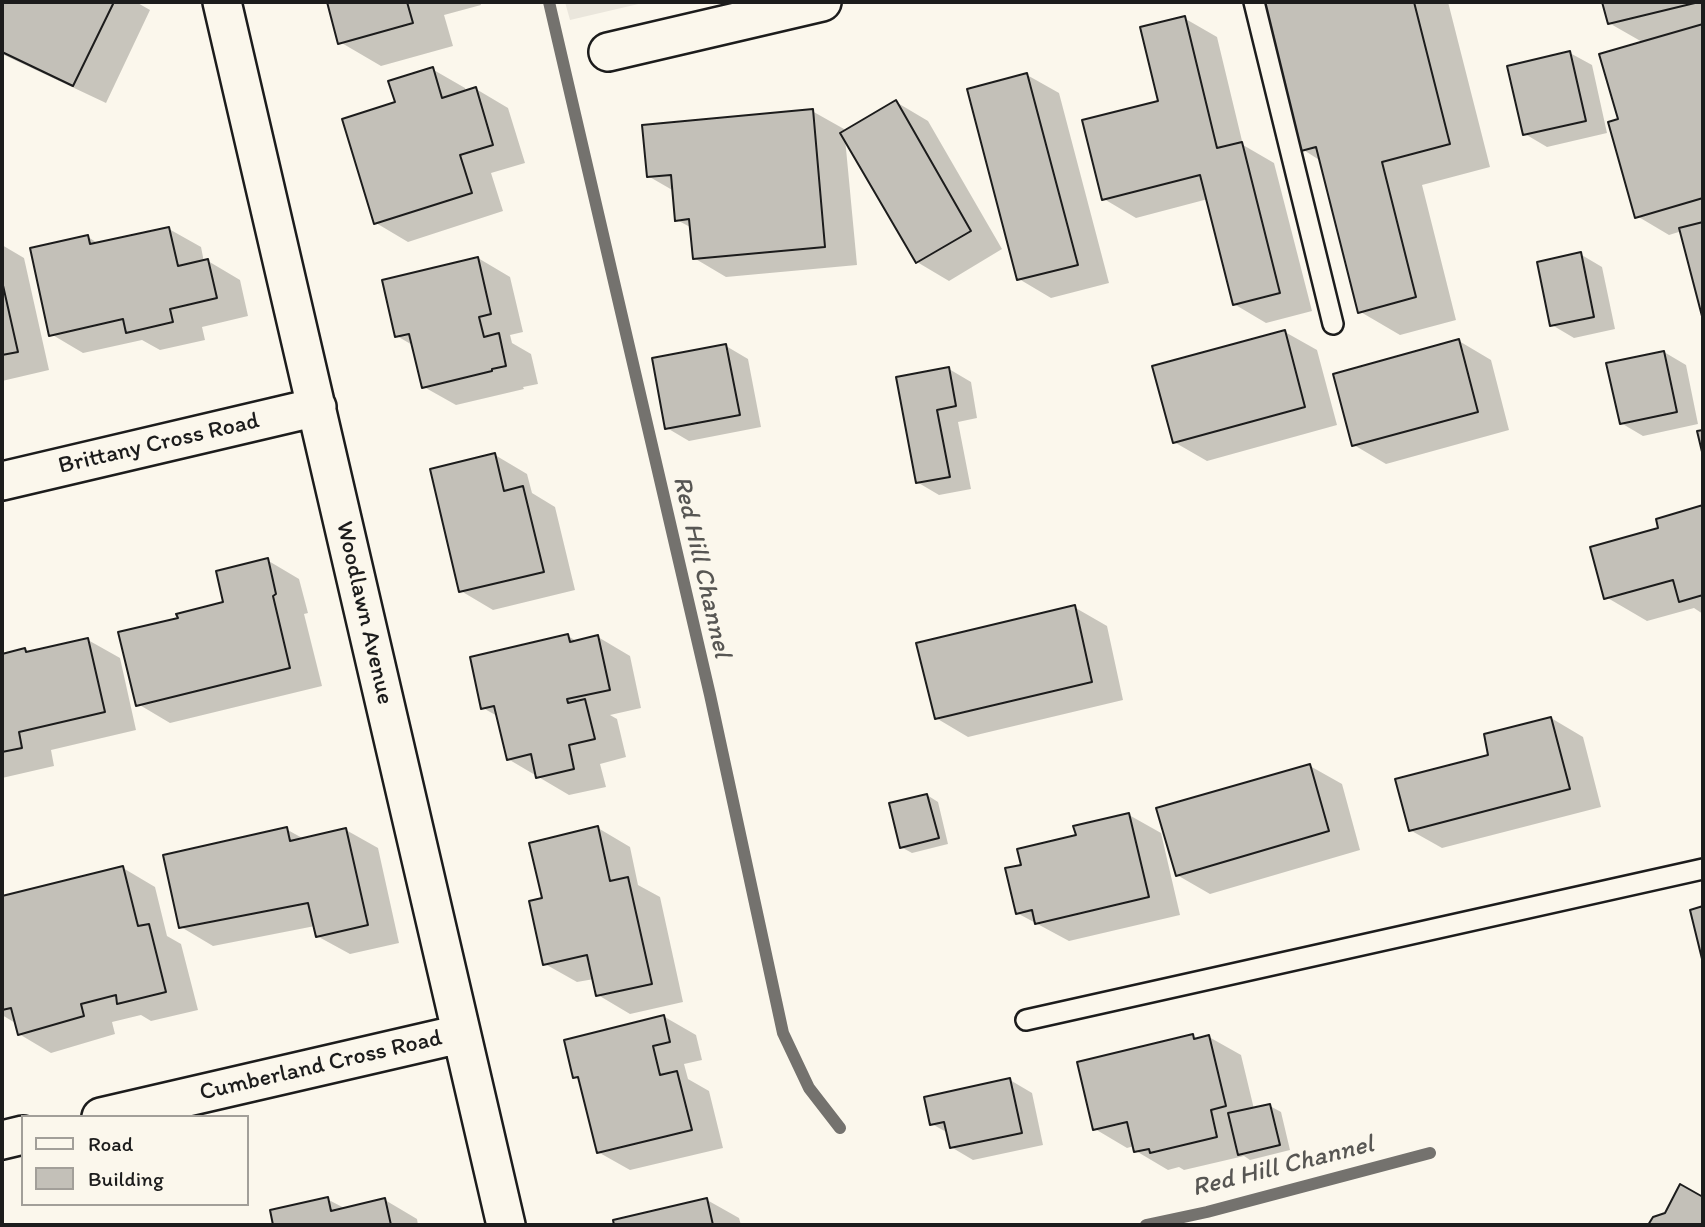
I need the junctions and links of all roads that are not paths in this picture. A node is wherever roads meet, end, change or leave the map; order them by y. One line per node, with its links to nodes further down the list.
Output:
1 (222, 2): 6 (street, Woodlawn Avenue)
2 (822, 2): 4 (street)
3 (1254, 2): 5 (lane)
4 (608, 52)
5 (1333, 324)
6 (317, 407): 7 (street, Brittany Cross Road); 10 (street, Woodlawn Avenue)
7 (2, 481)
8 (1703, 870): 9 (lane)
9 (1026, 1020)
10 (460, 1034): 11 (street, Cumberland Cross Road); 14 (street, Woodlawn Avenue)
11 (110, 1115)
12 (21, 1135): 13 (street)
13 (2, 1140)
14 (506, 1225)

